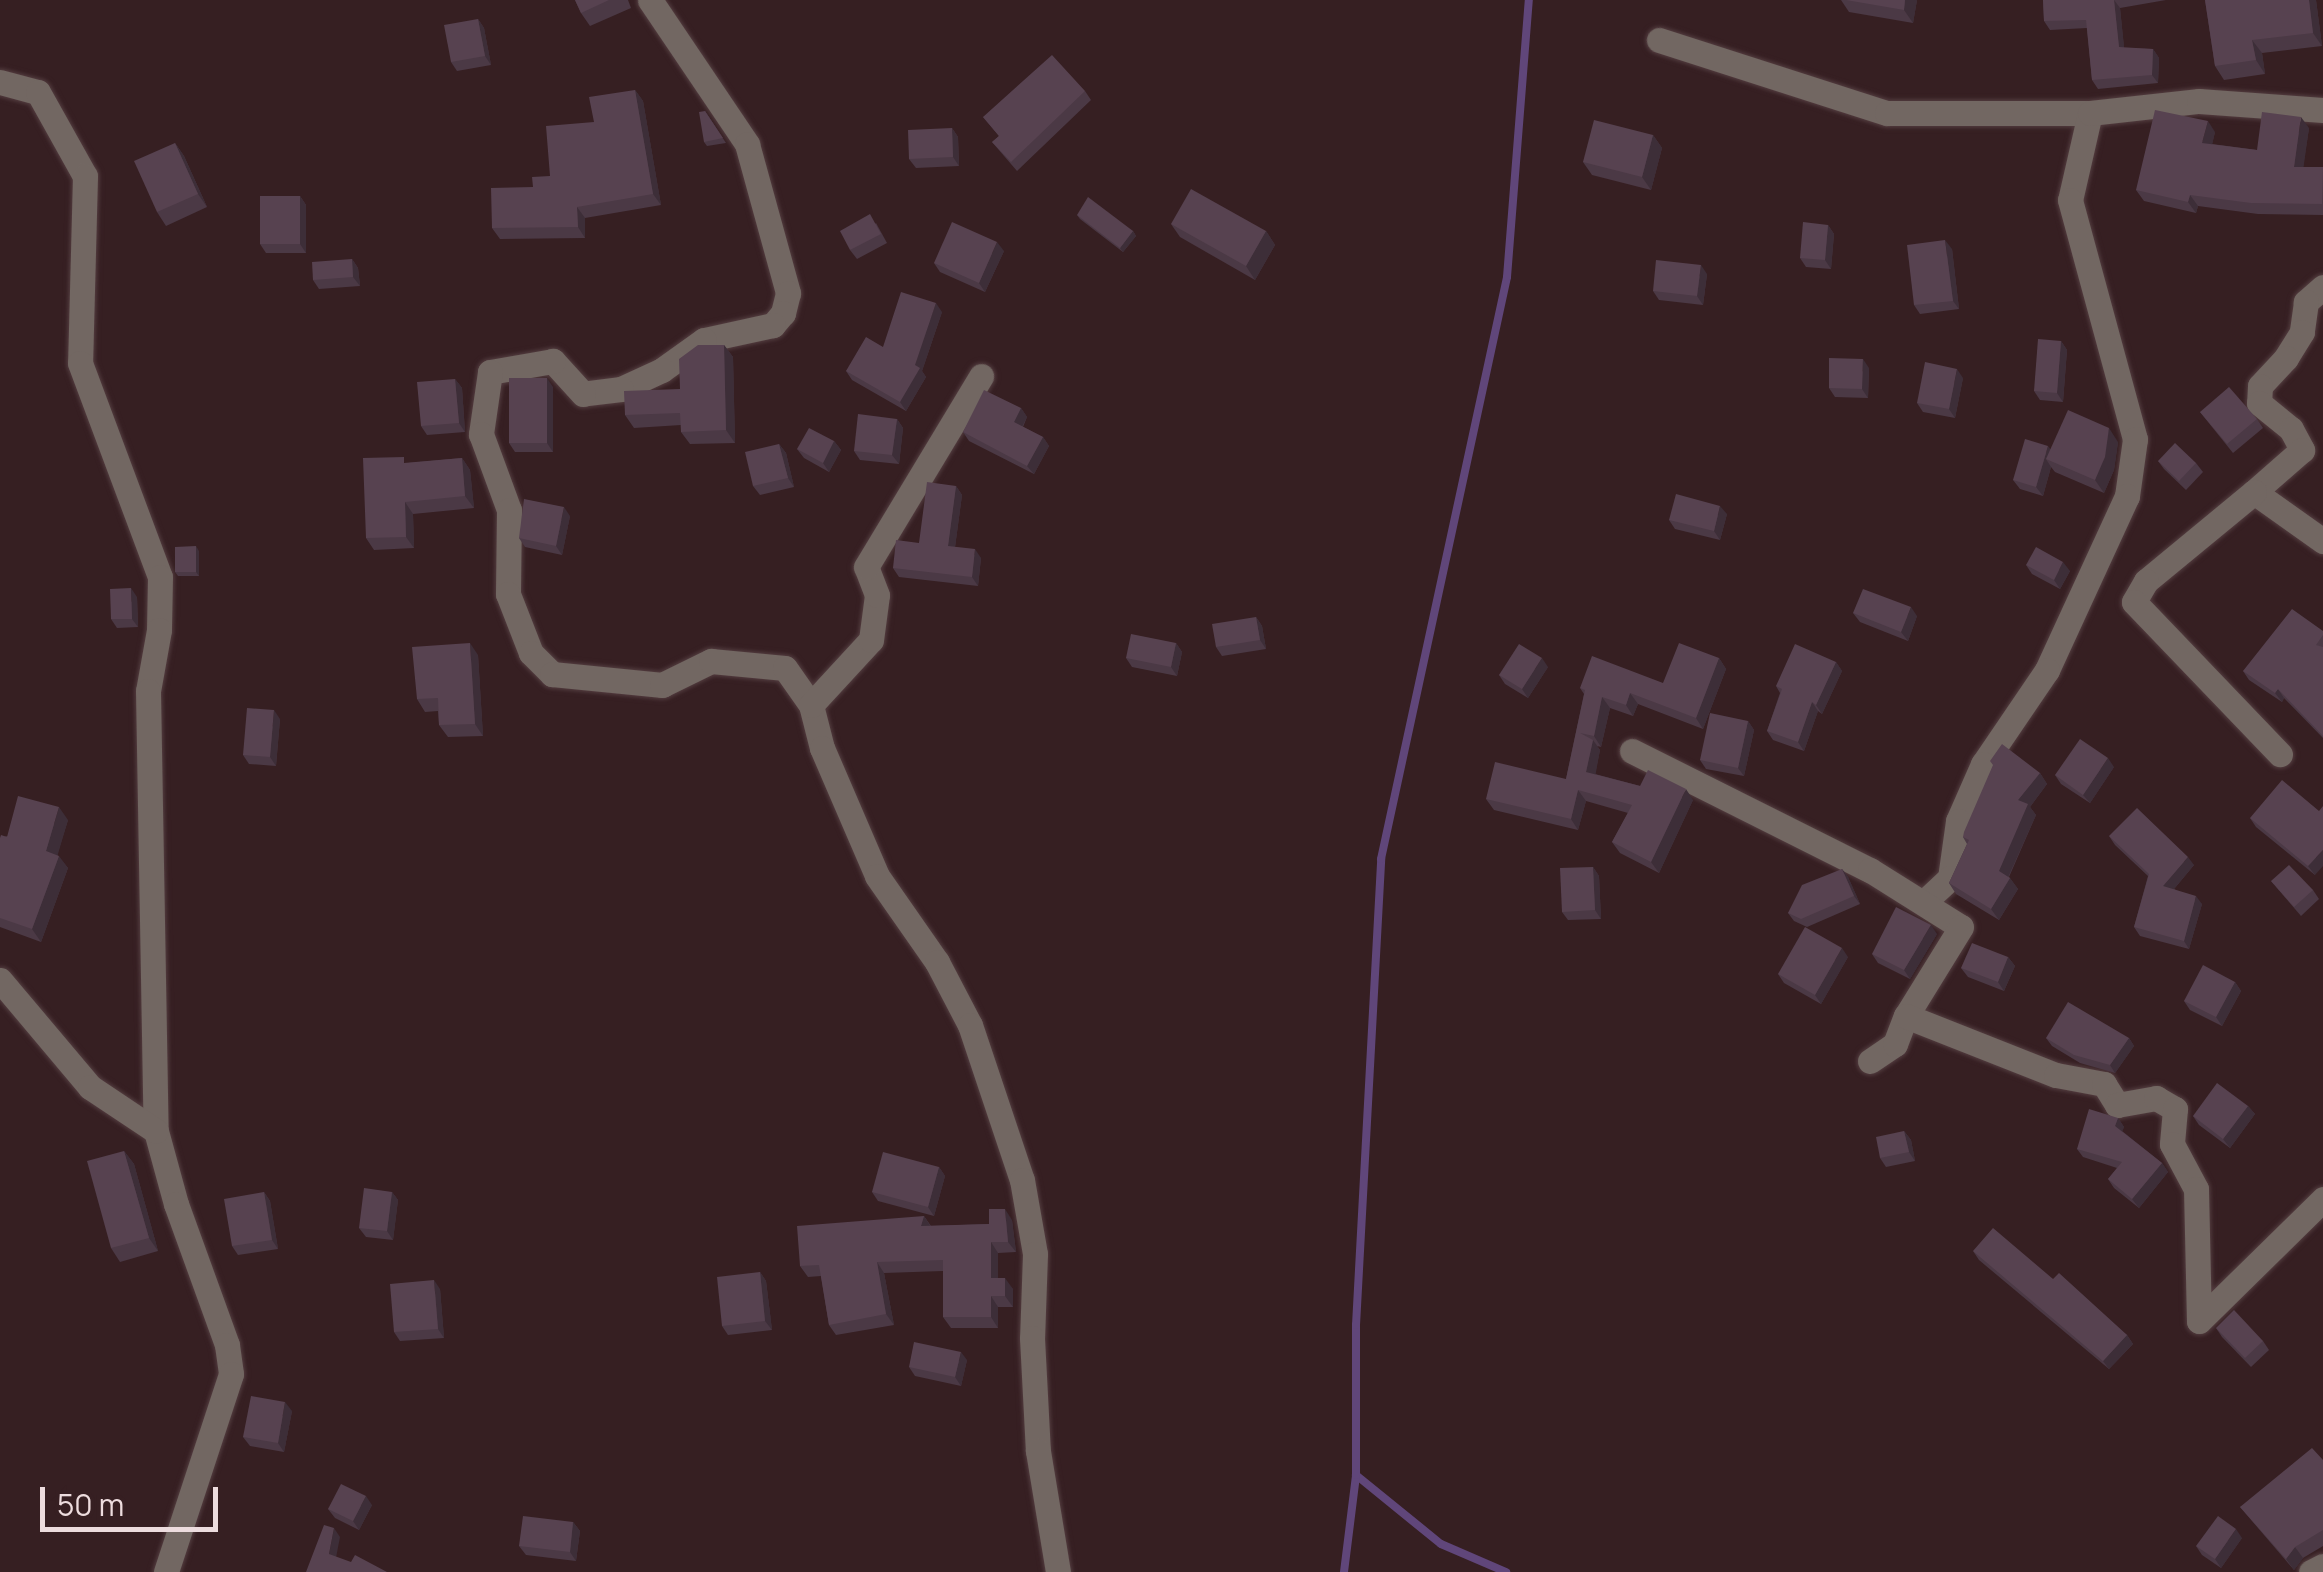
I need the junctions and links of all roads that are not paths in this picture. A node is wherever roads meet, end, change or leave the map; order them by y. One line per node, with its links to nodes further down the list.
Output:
1 (650, 0): 10 (street)
2 (1659, 40): 5 (street)
3 (0, 82): 17 (street)
4 (2323, 110): 5 (street)
5 (2090, 113): 13 (street)
6 (2323, 286): 8 (street)
7 (981, 376): 10 (street)
8 (2254, 492): 9 (street); 12 (street)
9 (2323, 541)
10 (812, 704): 21 (street)
11 (1632, 752): 13 (street)
12 (2280, 754)
13 (1926, 901): 15 (street)
14 (0, 980): 17 (street)
15 (1906, 1016): 16 (street); 18 (street)
16 (1870, 1061)
17 (156, 1131): 20 (street)
18 (2323, 1199)
19 (2323, 1566): 22 (street)
20 (166, 1572)
21 (1058, 1572)
22 (2311, 1572)

